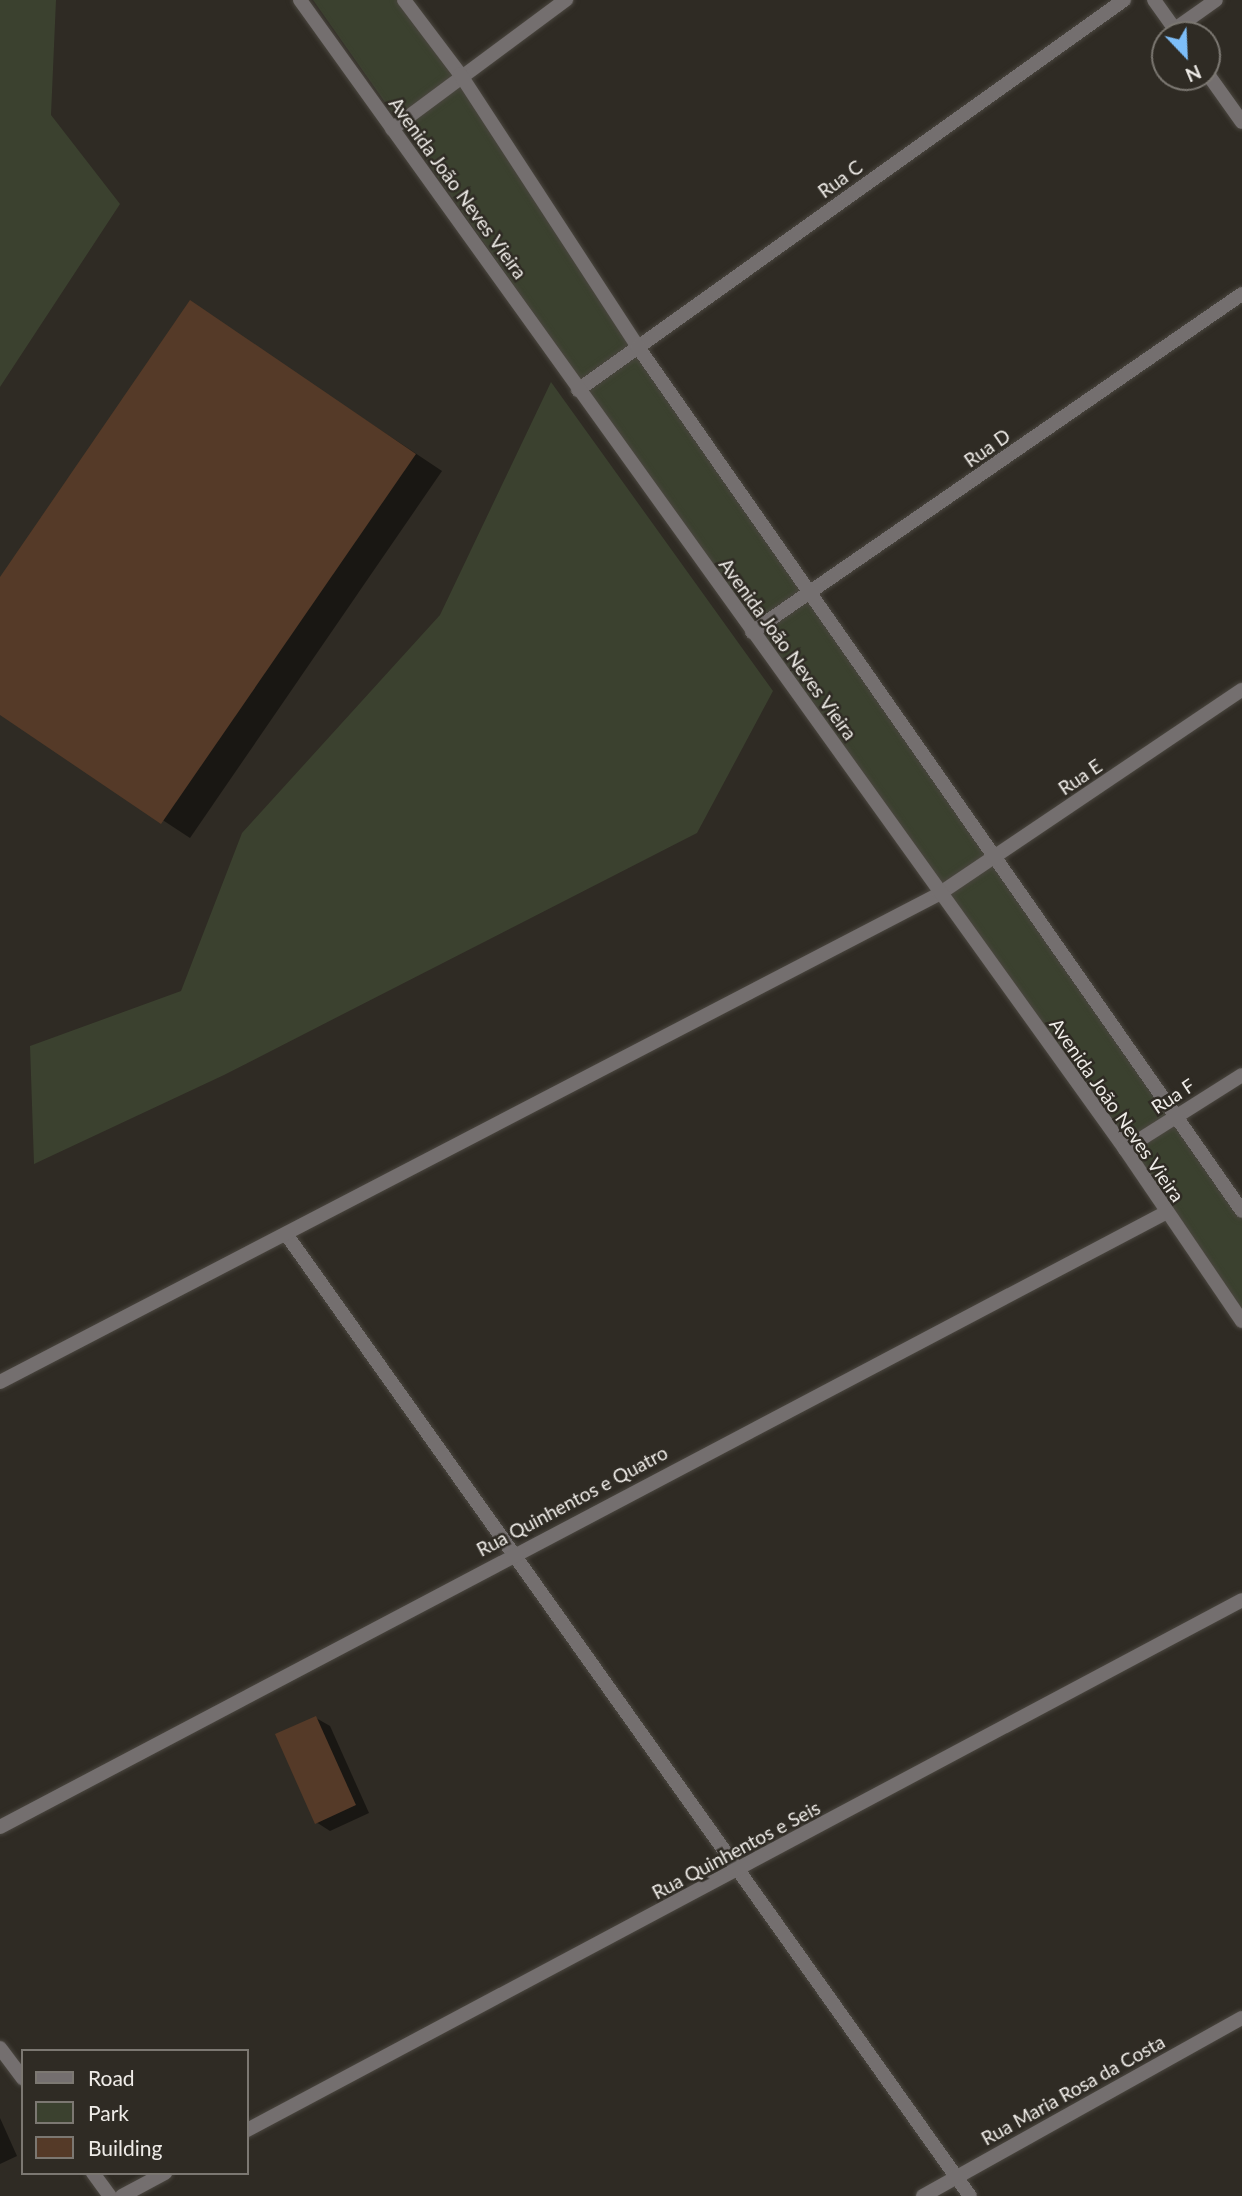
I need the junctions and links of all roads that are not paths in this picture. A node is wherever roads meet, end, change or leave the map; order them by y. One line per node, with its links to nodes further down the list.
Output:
1 (300, 0): 12 (street, Avenida João Neves Vieira)
2 (404, 0): 9 (street)
3 (566, 0): 9 (street)
4 (1124, 0): 14 (street, Rua C)
5 (1154, 0): 7 (street)
6 (1216, 0): 8 (street)
7 (1169, 21)
8 (1190, 21)
9 (460, 74): 12 (street); 14 (street)
10 (1220, 91): 11 (street)
11 (1242, 122)
12 (392, 129): 15 (street, Avenida João Neves Vieira)
13 (1242, 294): 16 (street, Rua D)
14 (638, 347): 15 (street, Rua C); 16 (street)
15 (578, 390): 17 (street, Avenida João Neves Vieira)
16 (810, 593): 17 (street, Rua D); 19 (street)
17 (752, 632): 20 (street, Avenida João Neves Vieira)
18 (1242, 690): 19 (street, Rua E)
19 (994, 859): 20 (street, Rua E); 22 (street)
20 (939, 894): 23 (street, Avenida João Neves Vieira); 26 (street, Rua E)
21 (1242, 1075): 22 (street, Rua F)
22 (1176, 1117): 23 (street, Rua F); 24 (street)
23 (1125, 1149): 25 (street, Avenida João Neves Vieira)
24 (1242, 1212)
25 (1165, 1213): 27 (street, Avenida João Neves Vieira); 29 (street, Rua Quinhentos e Quatro)
26 (286, 1234): 28 (street, Rua E); 29 (street)
27 (1242, 1321)
28 (0, 1382)
29 (511, 1555): 31 (street, Rua Quinhentos e Quatro); 32 (street)
30 (1242, 1600): 32 (street, Rua Quinhentos e Seis)
31 (0, 1828)
32 (738, 1871): 36 (street, Rua Quinhentos e Seis); 39 (street)
33 (1242, 2018): 39 (street, Rua Maria Rosa da Costa)
34 (0, 2048): 35 (street)
35 (21, 2075)
36 (248, 2129)
37 (94, 2175): 40 (street)
38 (161, 2175): 41 (street)
39 (957, 2178): 42 (street, Rua Maria Rosa da Costa); 43 (street)
40 (110, 2196)
41 (122, 2196)
42 (923, 2196)
43 (971, 2196)

